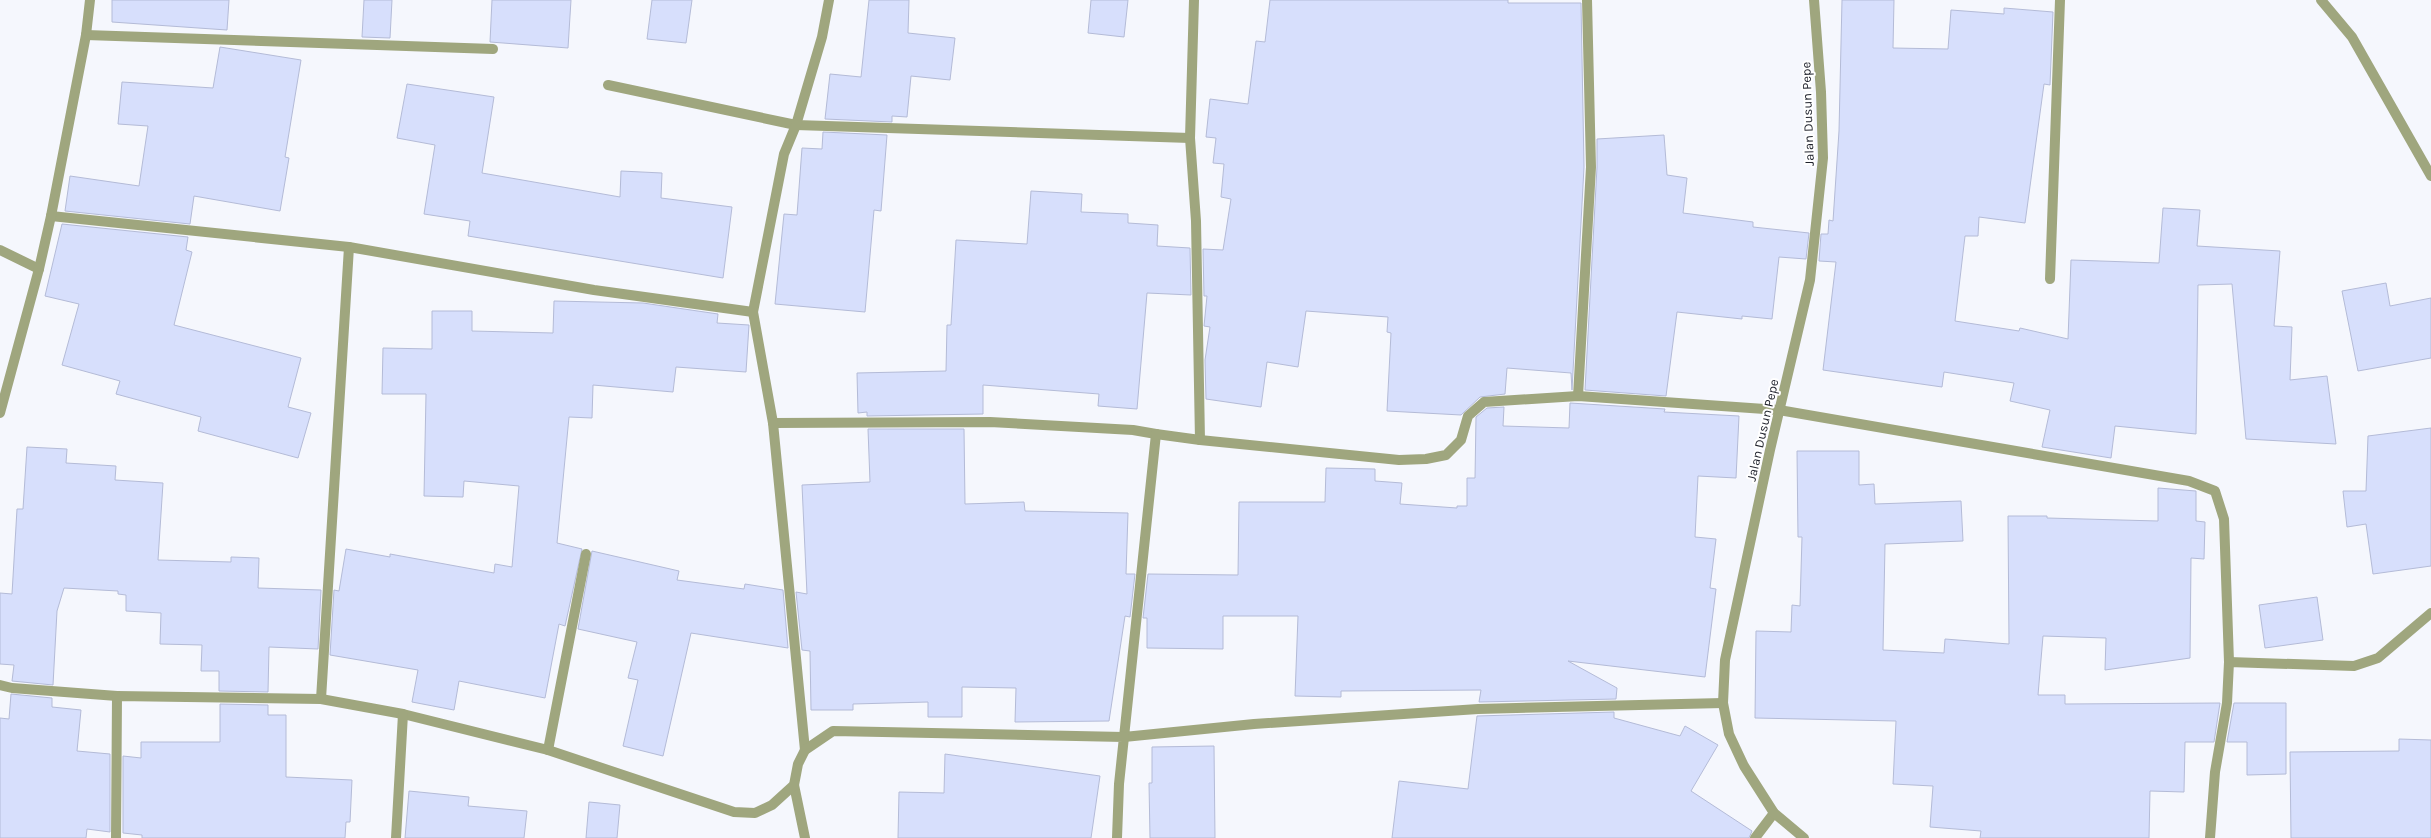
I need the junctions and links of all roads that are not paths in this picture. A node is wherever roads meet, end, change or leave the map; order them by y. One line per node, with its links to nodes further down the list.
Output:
1 (90, 0): 8 (street)
2 (829, 0): 11 (street)
3 (1194, 0): 12 (street)
4 (1587, 0): 20 (street)
5 (1814, 0): 21 (street, Jalan Dusun Pepe)
6 (2060, 0): 18 (street)
7 (2321, 0): 13 (street)
8 (86, 35): 9 (street); 14 (street)
9 (493, 49)
10 (608, 85): 11 (street)
11 (796, 125): 12 (street); 19 (street)
12 (1190, 138): 25 (street)
13 (2431, 176)
14 (51, 216): 15 (street); 17 (street)
15 (349, 247): 19 (street); 31 (street)
16 (0, 250): 17 (street)
17 (39, 269): 22 (street)
18 (2050, 280)
19 (753, 312): 23 (street)
20 (1578, 396): 21 (street); 25 (street)
21 (1779, 410): 28 (street); 32 (street, Jalan Dusun Pepe)
22 (0, 413)
23 (773, 423): 24 (street); 36 (street)
24 (1156, 434): 25 (street); 34 (street)
25 (1200, 440)
26 (586, 554): 35 (street)
27 (2431, 613): 28 (street)
28 (2229, 662): 45 (street)
29 (0, 684): 30 (street)
30 (117, 696): 31 (street); 39 (street)
31 (321, 699): 33 (street)
32 (1723, 703): 34 (street); 38 (street, Jalan Dusun Pepe)
33 (403, 714): 35 (street); 40 (street)
34 (1124, 737): 36 (street); 42 (street)
35 (548, 750): 37 (street)
36 (805, 750): 37 (street)
37 (794, 785): 41 (street)
38 (1774, 813): 43 (street); 44 (street, Jalan Dusun Pepe)
39 (116, 838)
40 (396, 838)
41 (805, 838)
42 (1117, 838)
43 (1755, 838)
44 (1804, 838)
45 (2210, 838)

